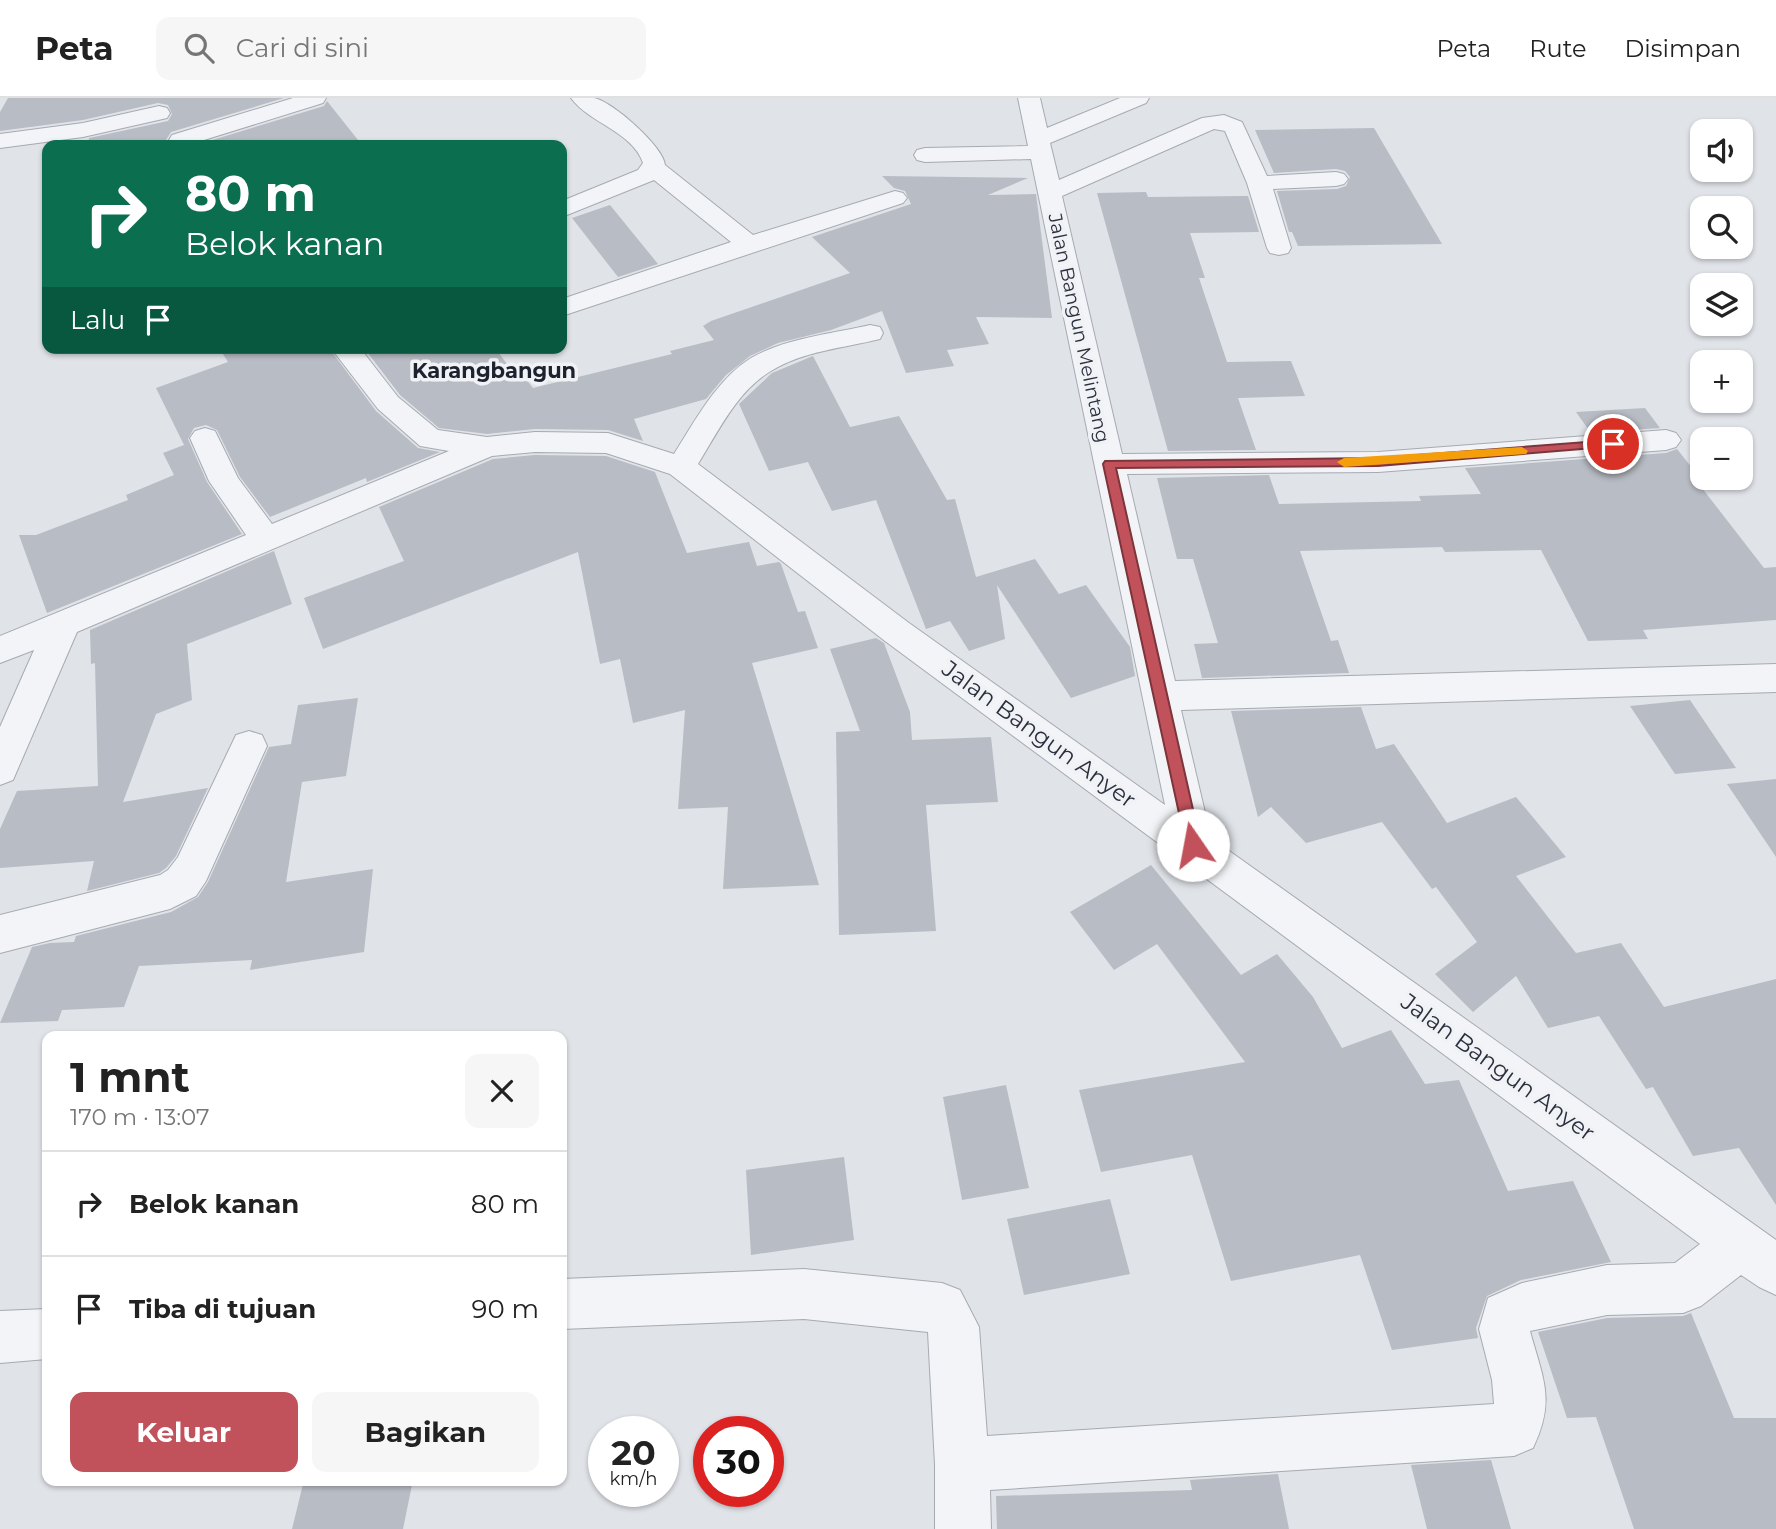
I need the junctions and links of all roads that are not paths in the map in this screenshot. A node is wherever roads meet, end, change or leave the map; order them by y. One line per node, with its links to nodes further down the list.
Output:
1 (315, 98): 7 (street)
2 (582, 98): 11 (street)
3 (1028, 98): 9 (street, Jalan Bangun Melintang)
4 (1138, 98): 9 (street)
5 (158, 103): 6 (street); 8 (street)
6 (181, 140)
7 (192, 140)
8 (0, 141)
9 (1039, 146): 10 (street); 14 (street, Jalan Bangun Melintang)
10 (925, 155)
11 (653, 167): 16 (street); 17 (street)
12 (1336, 179): 13 (street)
13 (1259, 183): 14 (street); 18 (street)
14 (1049, 193): 25 (street, Jalan Bangun Melintang)
15 (895, 198): 17 (street)
16 (567, 208)
17 (749, 244): 19 (street)
18 (1279, 248)
19 (567, 306)
20 (870, 333): 26 (street)
21 (350, 354): 24 (street, Jalan Bangun Anyer)
22 (205, 438): 27 (street)
23 (1666, 440): 25 (street)
24 (487, 447): 26 (street, Jalan Bangun Anyer); 27 (street)
25 (1109, 464): 31 (street, Jalan Bangun Melintang)
26 (681, 467): 34 (street, Jalan Bangun Anyer)
27 (266, 539): 28 (street)
28 (62, 624): 29 (street); 33 (street)
29 (0, 650)
30 (1776, 678): 31 (street)
31 (1160, 696): 34 (street, Jalan Bangun Melintang)
32 (249, 746): 35 (street)
33 (0, 769)
34 (1193, 845): 36 (street, Jalan Bangun Anyer)
35 (0, 934)
36 (1758, 1257): 40 (street)
37 (567, 1304): 40 (street)
38 (42, 1334): 39 (street)
39 (0, 1337)
40 (962, 1465): 41 (street)
41 (963, 1529)

